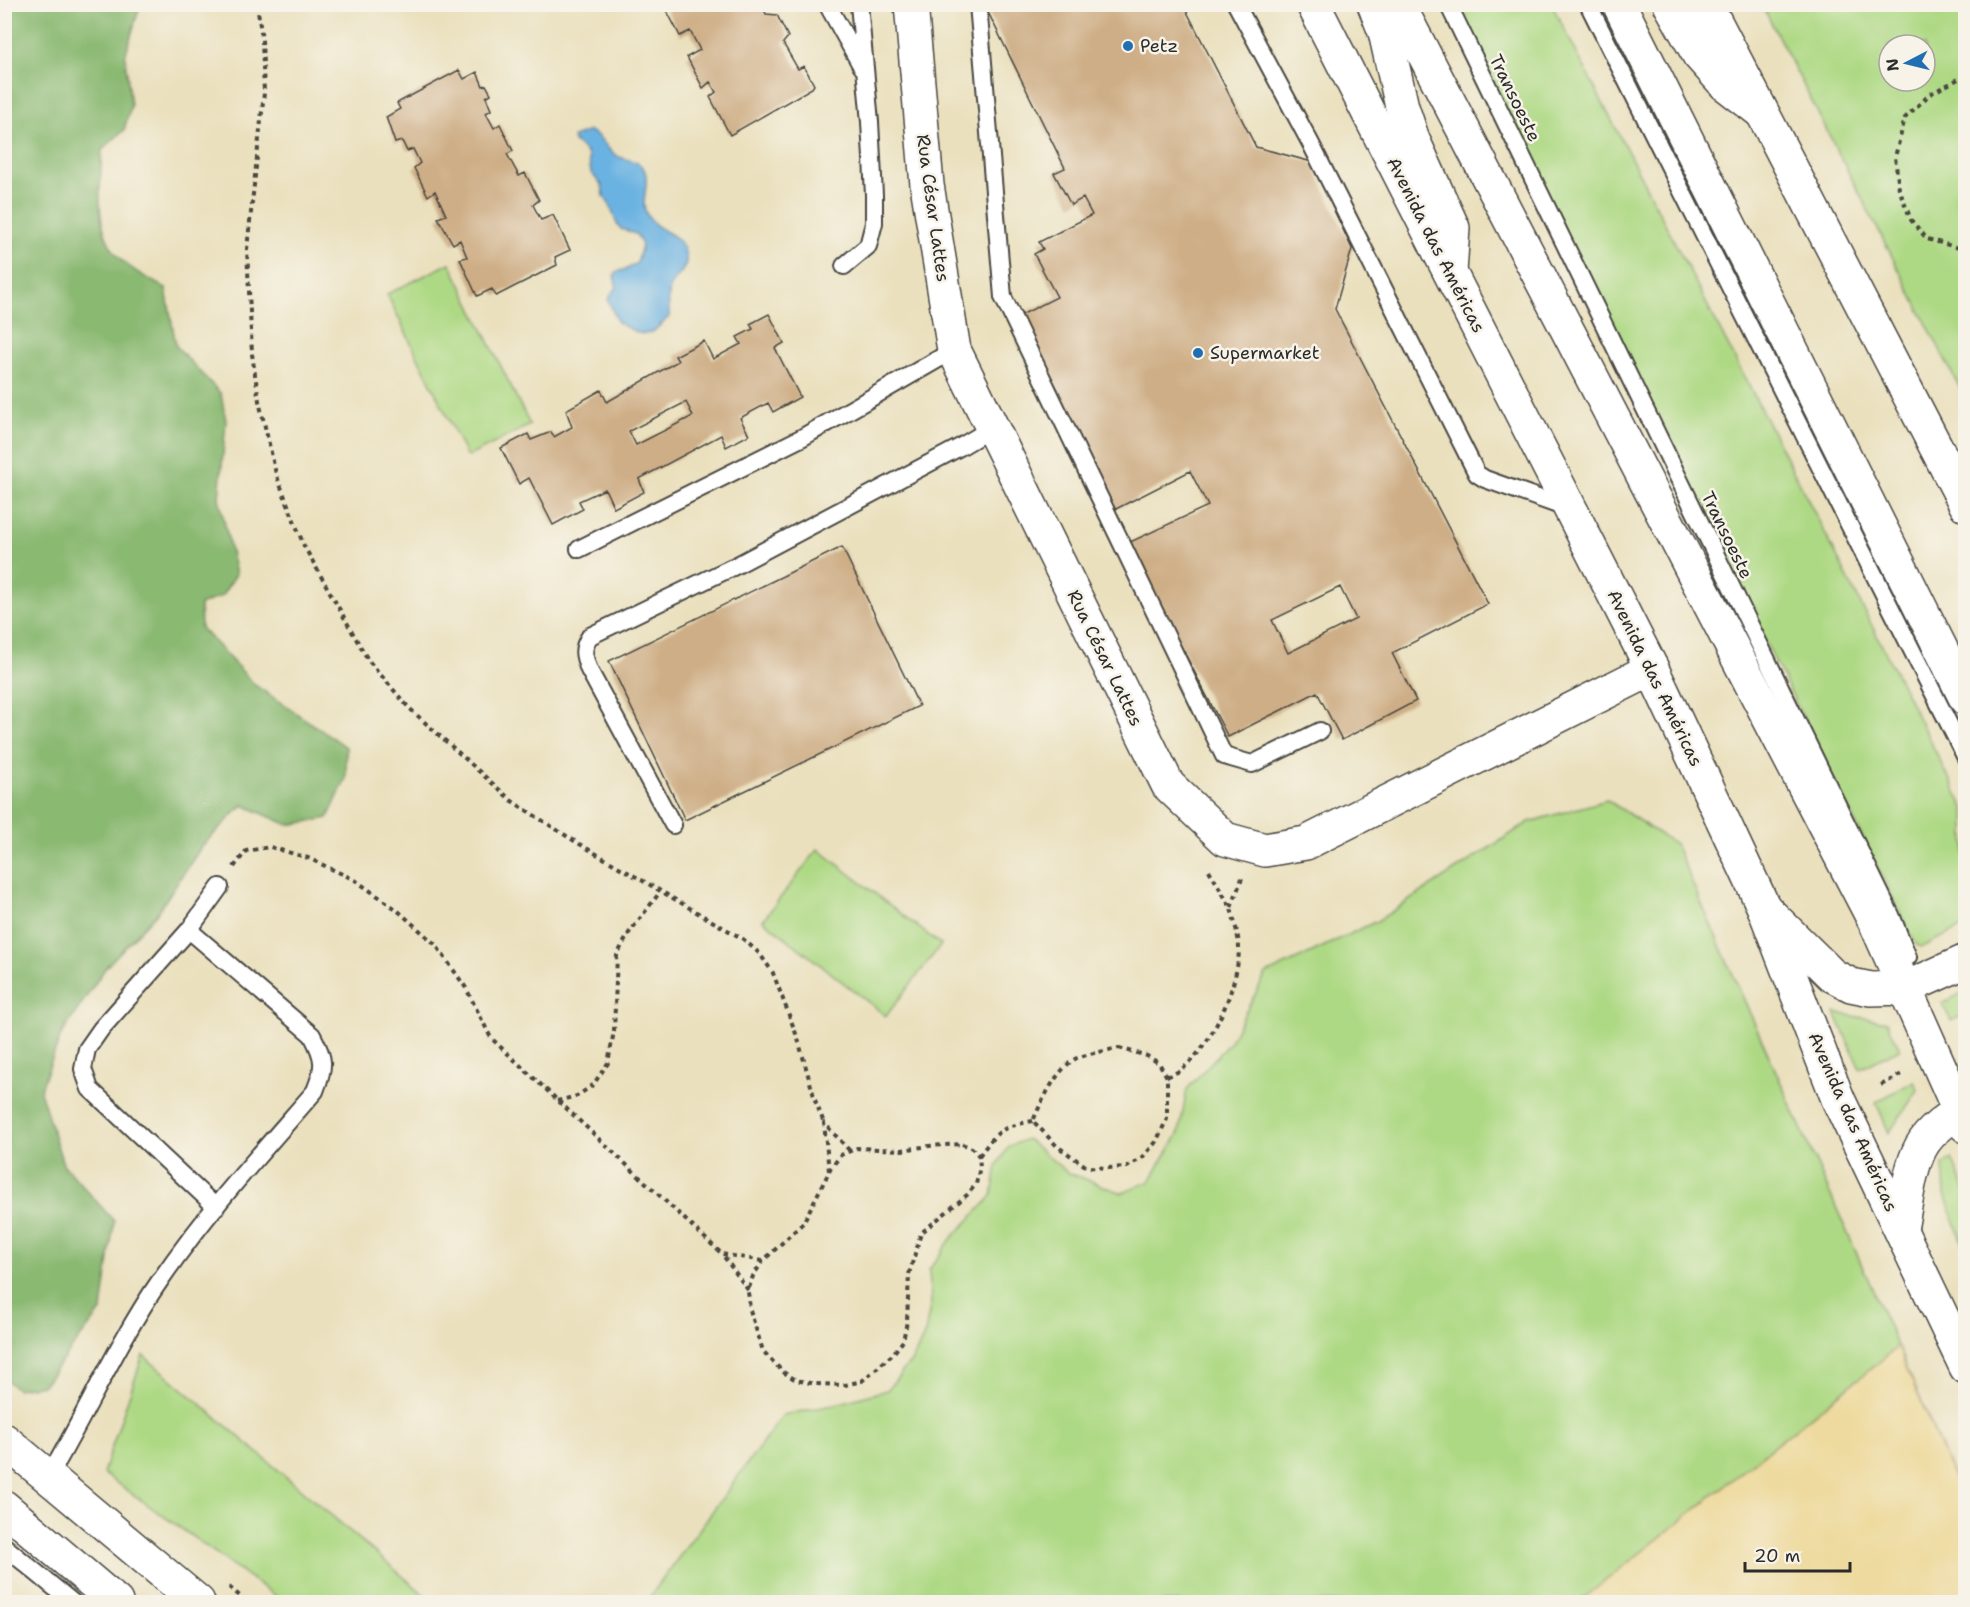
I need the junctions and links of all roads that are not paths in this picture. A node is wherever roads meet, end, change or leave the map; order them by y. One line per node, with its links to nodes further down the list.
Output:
1 (827, 4): 14 (lane)
2 (859, 4): 14 (lane)
3 (911, 4): 18 (main road, Rua César Lattes)
4 (978, 4): 25 (lane)
5 (1236, 4): 21 (lane)
6 (1313, 4): 17 (main road, Avenida das Américas)
7 (1374, 4): 17 (main road)
8 (1398, 4): 32 (main road)
9 (1448, 4): 32 (lane, Transoeste)
10 (1588, 4): 26 (lane)
11 (1619, 4): 24 (main road)
12 (1670, 4): 15 (main road)
13 (1706, 4): 15 (main road)
14 (866, 73): 16 (lane)
15 (1760, 111): 20 (main road)
16 (843, 266)
17 (1450, 273): 21 (main road, Avenida das Américas)
18 (954, 350): 19 (main road, Rua César Lattes); 22 (lane)
19 (992, 428): 23 (main road, Rua César Lattes); 27 (lane)
20 (1965, 505)
21 (1571, 510): 23 (main road, Avenida das Américas)
22 (579, 549)
23 (1652, 669): 29 (main road, Avenida das Américas)
24 (1965, 699)
25 (1320, 731)
26 (1965, 758)
27 (673, 825)
28 (220, 887): 30 (lane)
29 (1764, 908): 32 (main road); 35 (main road, Avenida das Américas)
30 (189, 930): 34 (lane); 34 (lane)
31 (1965, 961): 32 (main road)
32 (1912, 985): 33 (main road)
33 (1964, 1107): 35 (main road)
34 (216, 1207): 38 (lane)
35 (1901, 1229): 36 (main road, Avenida das Américas)
36 (1965, 1367)
37 (4, 1440): 38 (main road)
38 (48, 1478): 43 (main road)
39 (4, 1508): 42 (main road)
40 (4, 1546): 41 (lane)
41 (72, 1602)
42 (116, 1602)
43 (198, 1602)

